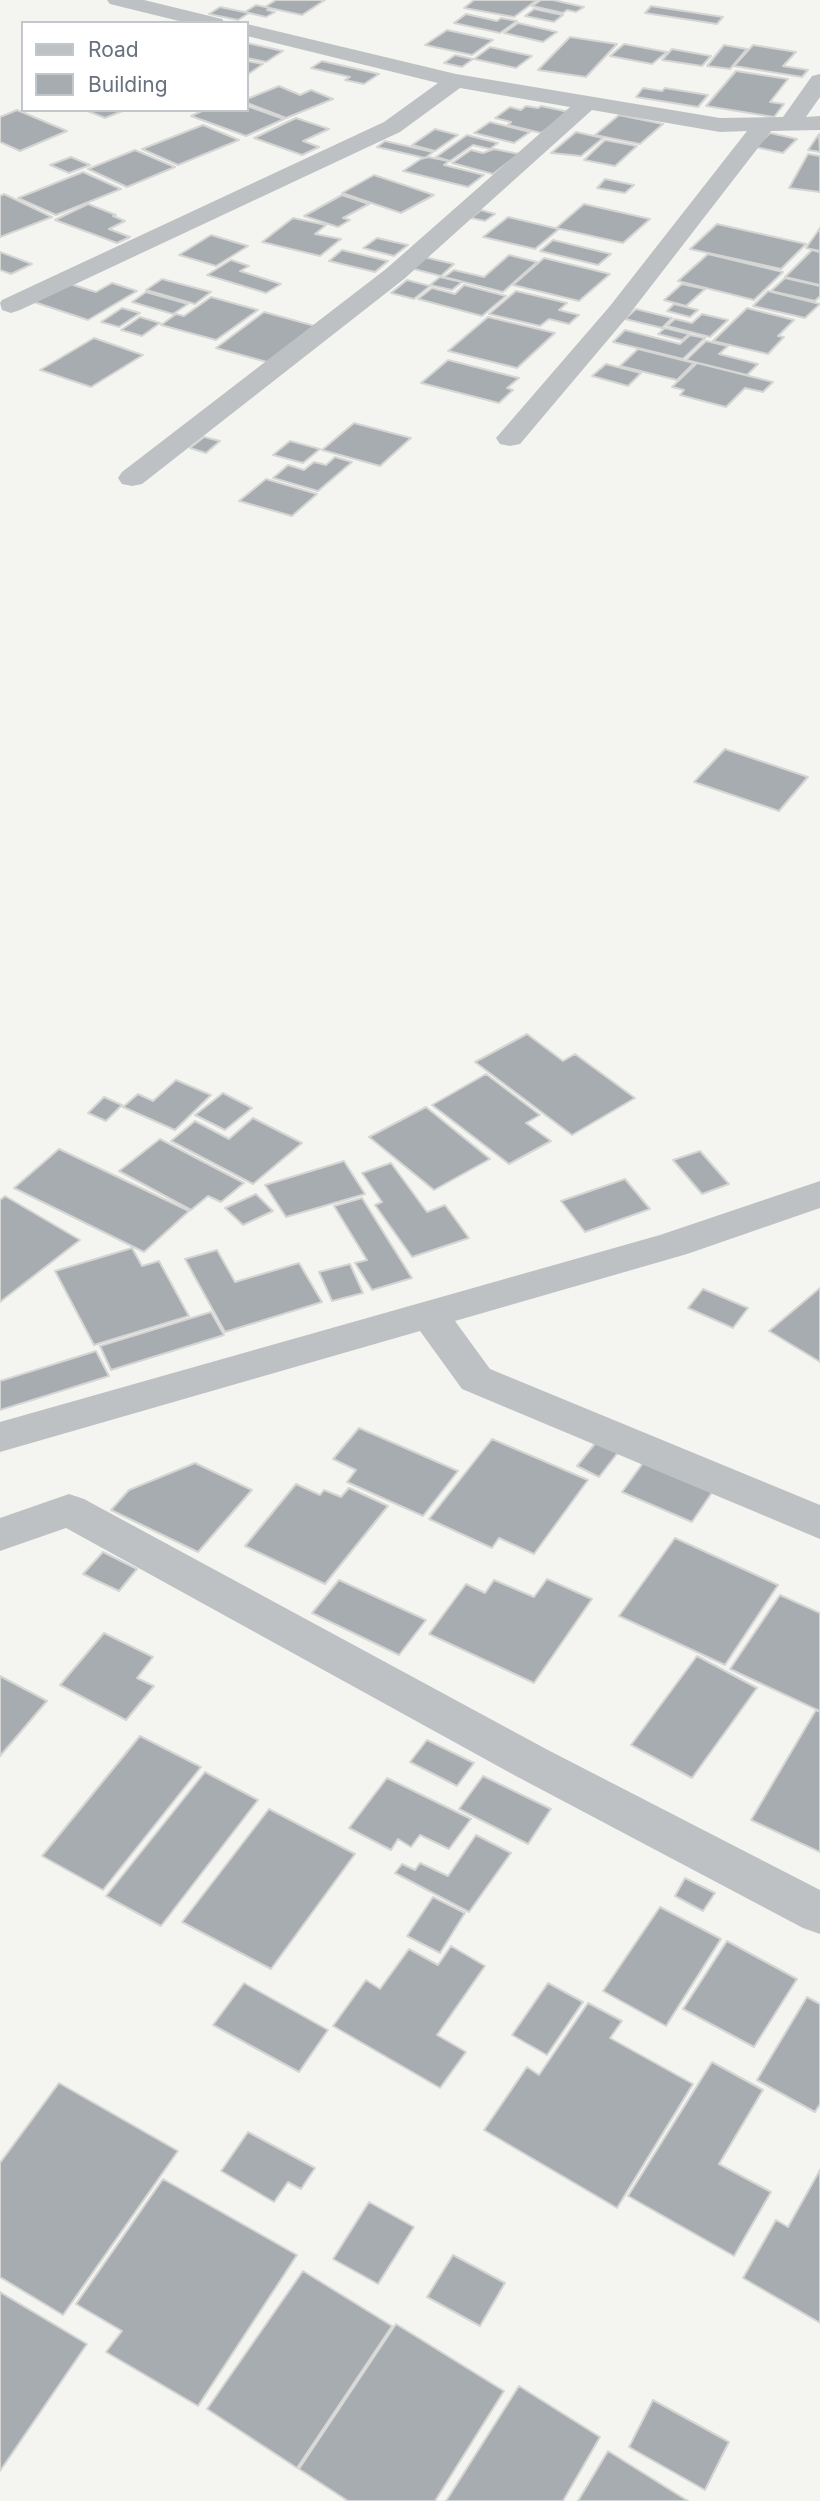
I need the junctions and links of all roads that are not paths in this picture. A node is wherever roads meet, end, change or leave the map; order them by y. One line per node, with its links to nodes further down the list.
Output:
1 (117, 0): 2 (street)
2 (206, 21)
3 (248, 30): 5 (street)
4 (820, 81): 7 (street)
5 (456, 82): 6 (street); 9 (street)
6 (587, 103): 7 (street); 11 (street)
7 (778, 123): 8 (street); 10 (street)
8 (820, 123)
9 (11, 305)
10 (510, 439)
11 (132, 478)
12 (820, 1194): 13 (street)
13 (428, 1314): 14 (street); 15 (street)
14 (0, 1437)
15 (820, 1523)
16 (0, 1535): 17 (street)
17 (820, 1913)

